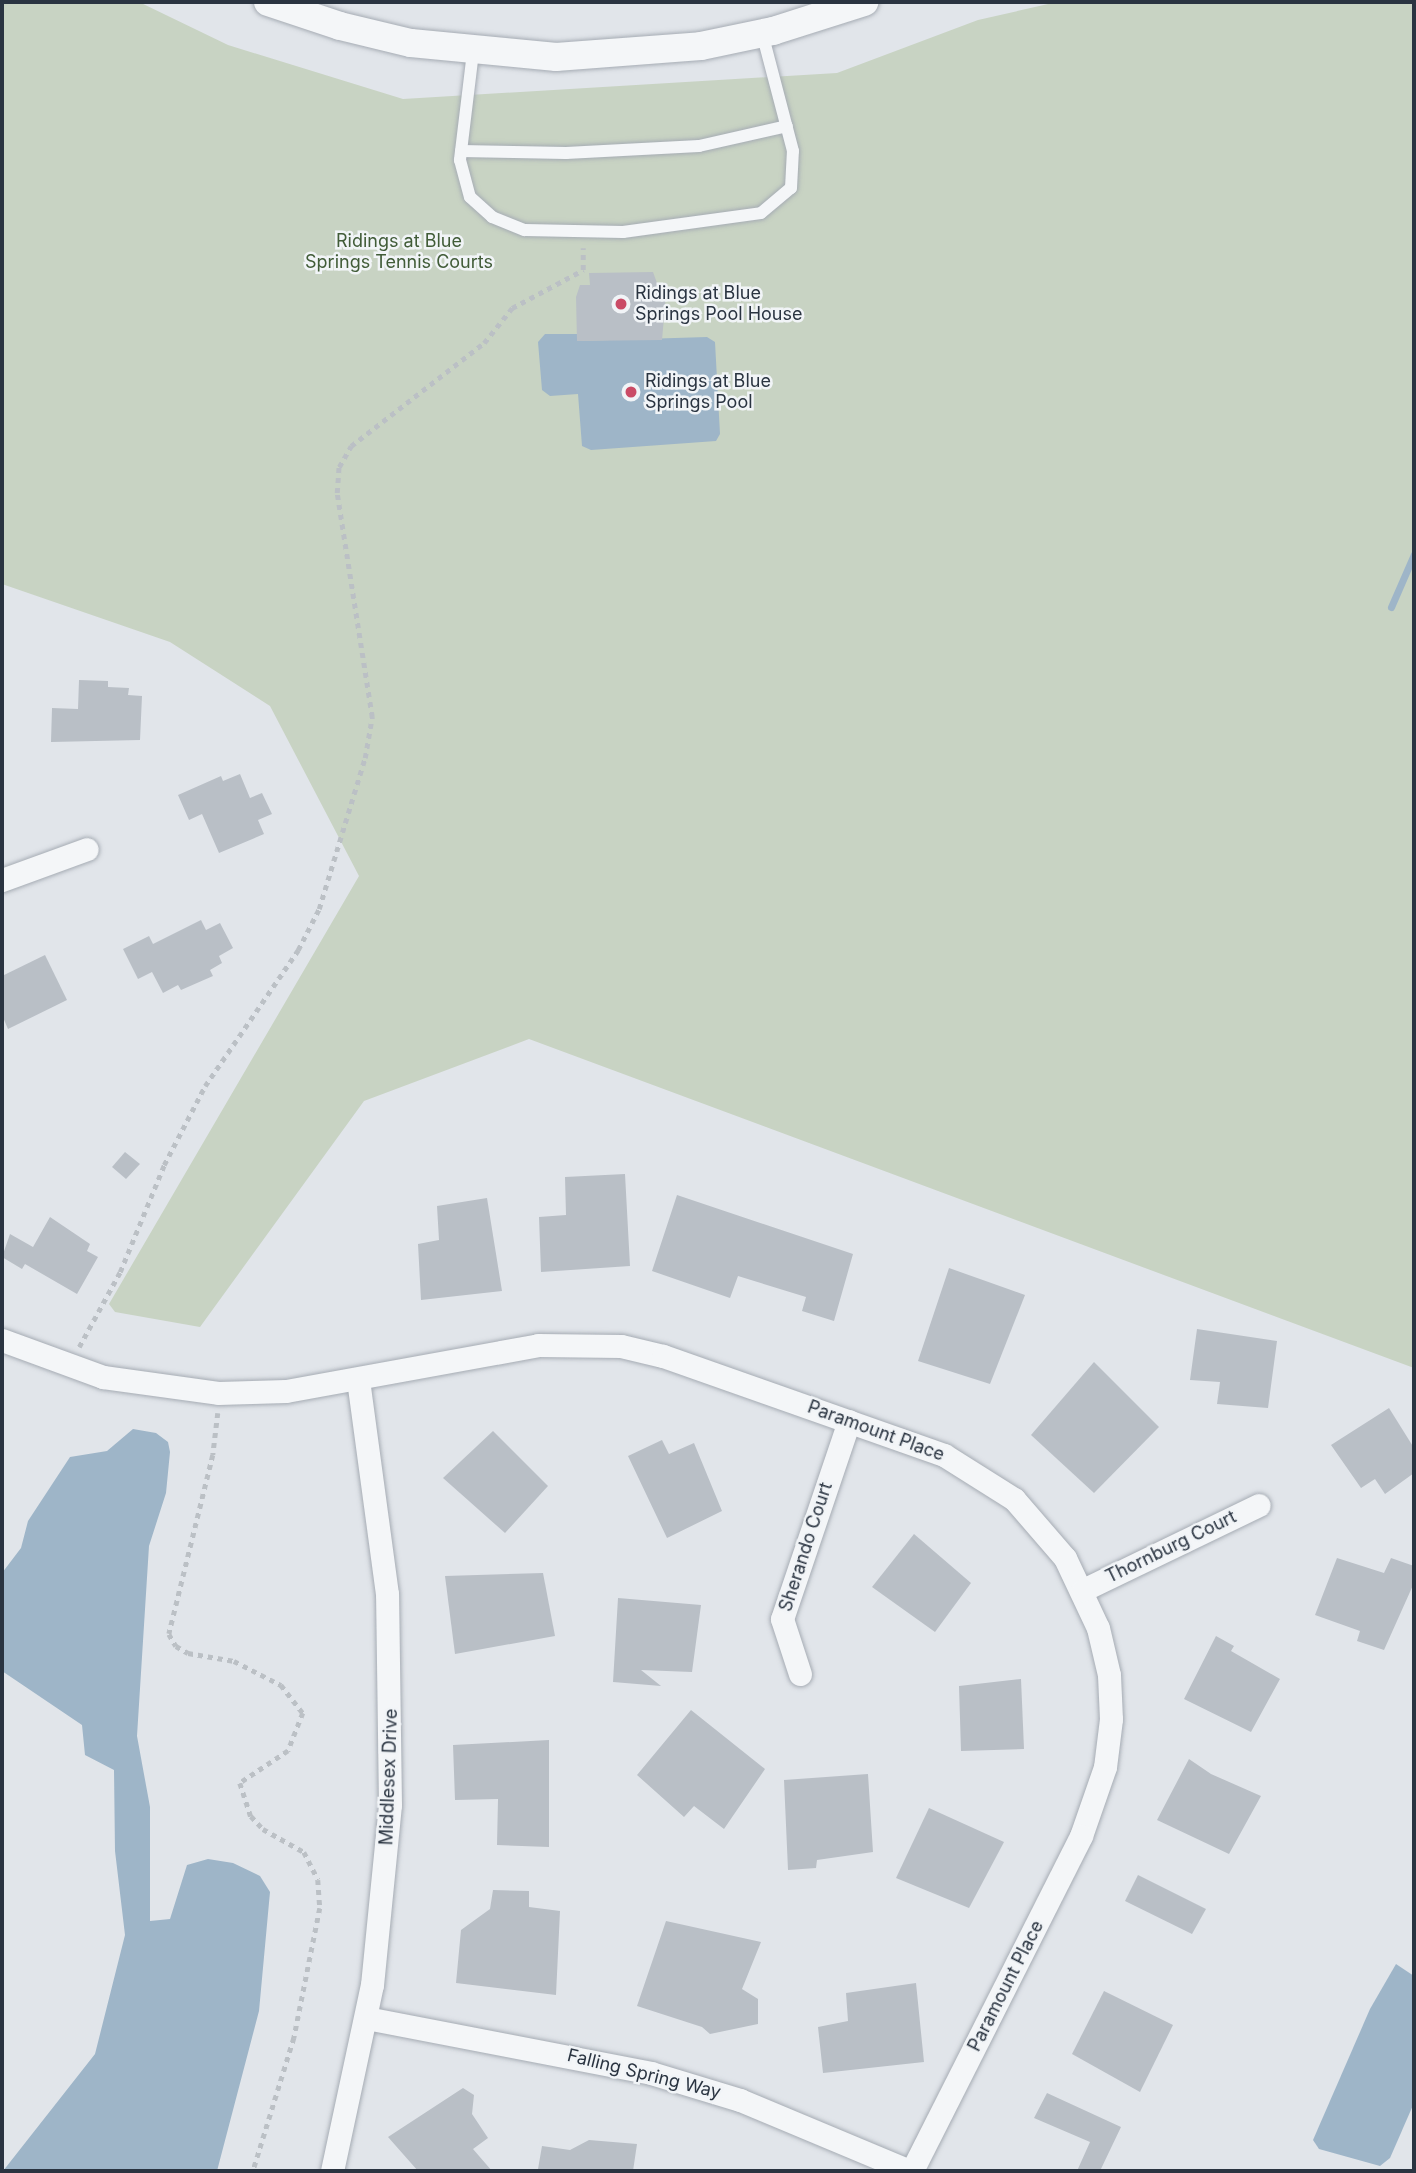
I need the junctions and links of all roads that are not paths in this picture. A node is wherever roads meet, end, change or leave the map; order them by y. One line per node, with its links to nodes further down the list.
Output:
1 (268, 2): 4 (street)
2 (864, 2): 3 (street)
3 (762, 33): 4 (street); 5 (lane)
4 (473, 52): 6 (lane)
5 (787, 127): 6 (lane); 6 (lane)
6 (461, 151)
7 (87, 849): 8 (street)
8 (2, 880)
9 (2, 1340): 10 (street, Paramount Place)
10 (358, 1380): 11 (street, Paramount Place); 15 (street, Middlesex Drive)
11 (849, 1421): 13 (street, Paramount Place); 14 (street, Sherando Court)
12 (1258, 1505): 13 (street, Thornburg Court)
13 (1083, 1590): 17 (street, Paramount Place)
14 (800, 1674)
15 (366, 2018): 16 (street, Middlesex Drive); 17 (street, Falling Spring Way)
16 (331, 2171)
17 (911, 2171)

